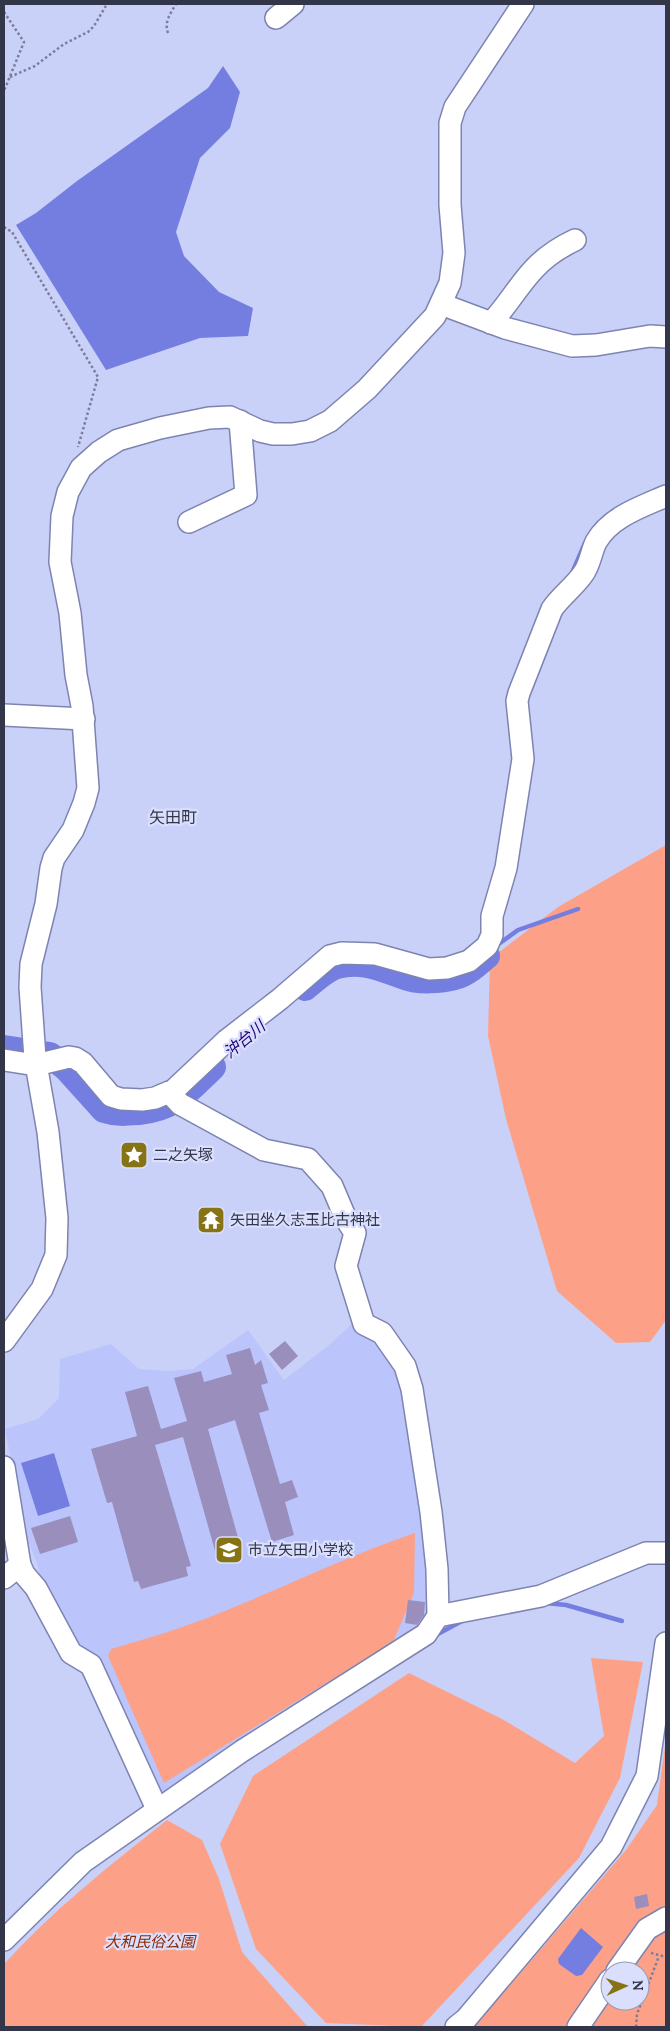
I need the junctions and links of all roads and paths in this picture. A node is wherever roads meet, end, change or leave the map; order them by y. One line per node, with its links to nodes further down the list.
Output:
1 (108, 4): 8 (path)
2 (176, 4): 7 (path)
3 (293, 4): 6 (street)
4 (523, 4): 12 (street)
5 (4, 12): 8 (path)
6 (276, 18)
7 (168, 33)
8 (10, 78): 9 (path)
9 (4, 90)
10 (4, 227): 16 (path)
11 (575, 240): 13 (street)
12 (441, 304): 13 (street); 15 (street)
13 (491, 323): 14 (street)
14 (666, 337)
15 (240, 421): 18 (street); 20 (street)
16 (76, 452)
17 (666, 496): 23 (street)
18 (189, 522)
19 (4, 714): 20 (street)
20 (84, 719): 21 (street)
21 (44, 1058): 22 (street); 23 (street); 24 (street)
22 (4, 1060)
23 (175, 1098): 29 (street)
24 (4, 1341)
25 (4, 1467): 27 (street)
26 (666, 1553): 29 (street)
27 (20, 1565): 28 (street); 31 (street)
28 (4, 1578)
29 (438, 1616): 31 (street)
30 (666, 1643): 37 (street)
31 (157, 1809): 33 (street)
32 (666, 1918): 35 (street)
33 (4, 1940)
34 (659, 1956): 39 (path)
35 (624, 1961)
36 (600, 1995): 38 (street)
37 (456, 2027)
38 (578, 2027)
39 (636, 2027)

